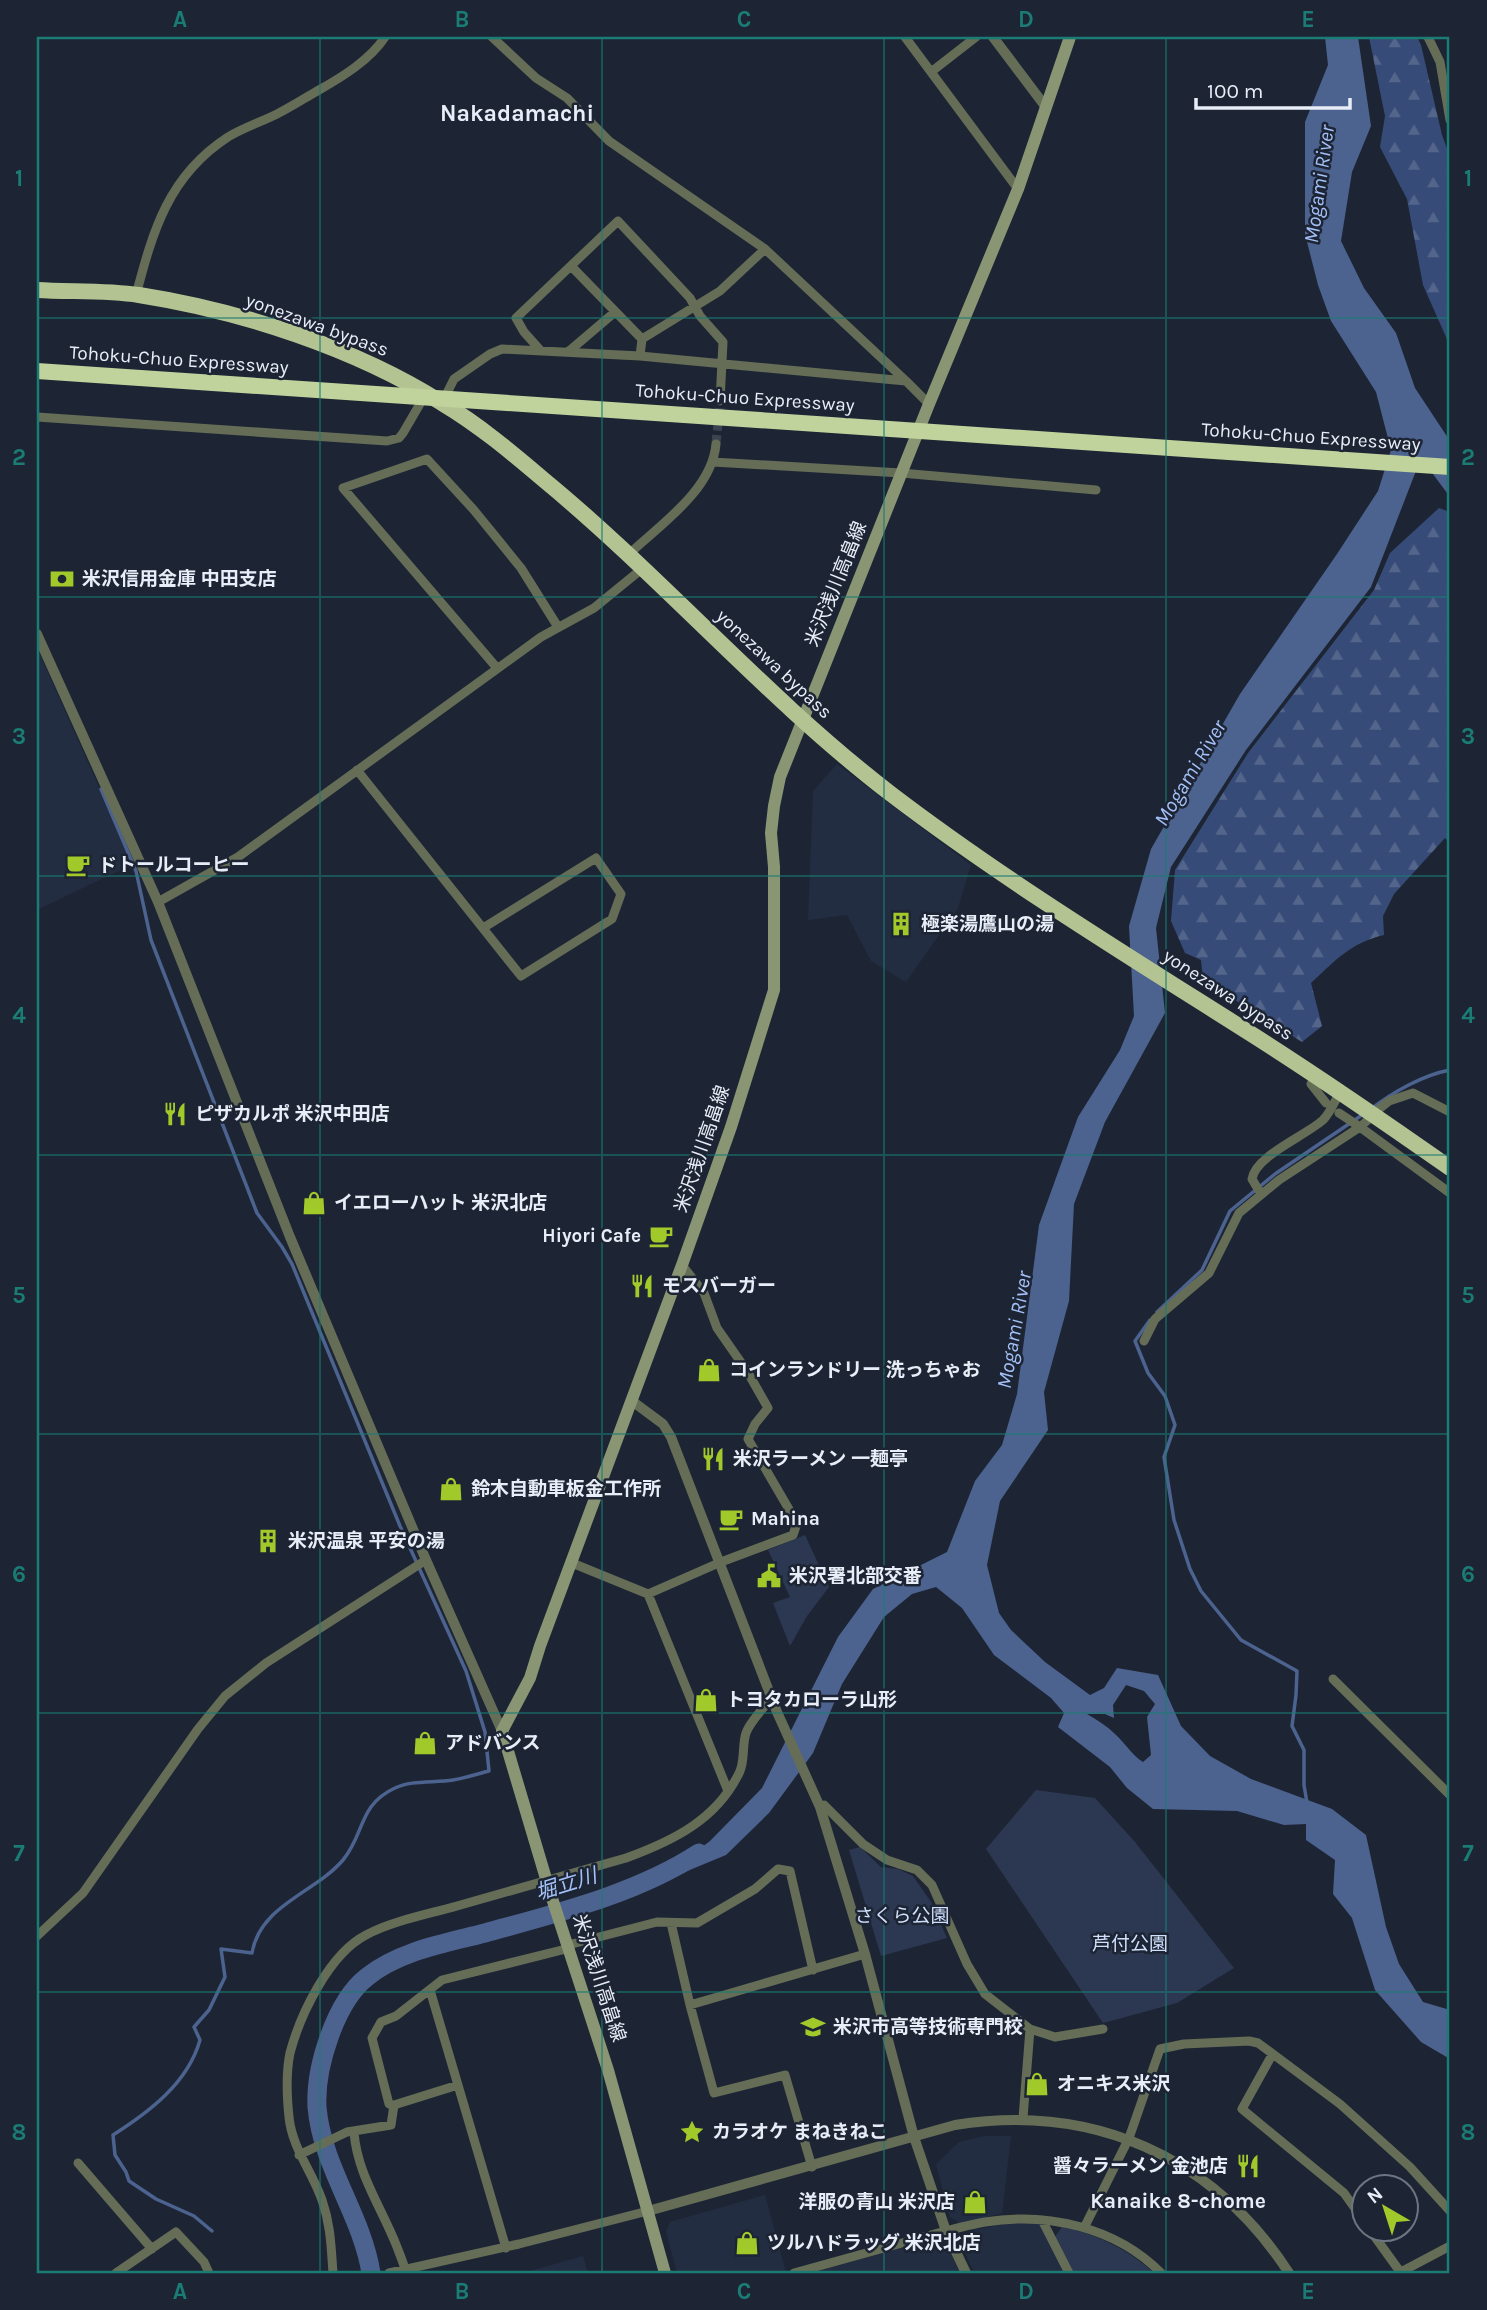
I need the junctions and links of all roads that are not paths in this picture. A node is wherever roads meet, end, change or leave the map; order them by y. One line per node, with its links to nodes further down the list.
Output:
1 (385, 37): 15 (street)
2 (492, 37): 12 (street)
3 (905, 37): 8 (street)
4 (976, 37): 8 (street)
5 (993, 37): 9 (street)
6 (1070, 37): 9 (main road, 米沢浅川高畠線)
7 (1428, 37): 10 (street)
8 (931, 72): 11 (street)
9 (1045, 106): 11 (main road, 米沢浅川高畠線)
10 (1450, 120)
11 (1018, 189): 30 (main road, 米沢浅川高畠線)
12 (765, 249): 16 (street); 25 (street)
13 (571, 266): 16 (street); 17 (street); 19 (street)
14 (37, 290): 15 (highway, yonezawa bypass)
15 (136, 295): 26 (highway, yonezawa bypass)
16 (694, 307): 18 (street); 22 (street)
17 (615, 312): 18 (street); 20 (street)
18 (642, 339): 21 (street)
19 (541, 351): 20 (street); 29 (street)
20 (568, 352): 21 (street)
21 (640, 356): 22 (street)
22 (722, 364): 25 (street); 28 (street)
23 (37, 372): 27 (highway, Tohoku-Chuo Expressway)
24 (37, 381): 27 (highway, Tohoku-Chuo Expressway)
25 (906, 381): 30 (street)
26 (426, 393): 29 (highway, yonezawa bypass); 31 (street)
27 (387, 400): 33 (highway, Tohoku-Chuo Expressway)
28 (720, 401)
29 (442, 402): 39 (highway, yonezawa bypass)
30 (929, 404): 36 (main road, 米沢浅川高畠線)
31 (37, 417)
32 (716, 444): 34 (street)
33 (1221, 456): 35 (highway, Tohoku-Chuo Expressway); 37 (highway, Tohoku-Chuo Expressway)
34 (713, 462): 36 (street); 39 (street)
35 (1450, 467)
36 (901, 472): 38 (street); 44 (main road, 米沢浅川高畠線)
37 (1450, 476)
38 (1096, 490)
39 (629, 554): 40 (highway, yonezawa bypass)
40 (643, 568): 41 (street); 44 (highway, yonezawa bypass)
41 (558, 627): 43 (street); 43 (street)
42 (37, 634): 46 (street)
43 (497, 668): 45 (street)
44 (802, 720): 48 (highway, yonezawa bypass); 58 (main road, 米沢浅川高畠線)
45 (357, 770): 46 (street); 47 (street)
46 (158, 902): 61 (street)
47 (483, 928): 47 (street)
48 (1310, 1074): 49 (highway, yonezawa bypass); 50 (street)
49 (1346, 1096): 53 (highway, yonezawa bypass); 56 (street)
50 (1326, 1103)
51 (1450, 1112): 53 (street)
52 (1341, 1114): 54 (street)
53 (1378, 1117): 54 (street); 55 (highway, yonezawa bypass)
54 (1358, 1126): 56 (street); 57 (street)
55 (1450, 1168)
56 (1258, 1190): 59 (street)
57 (1450, 1194)
58 (682, 1265): 60 (main road, 米沢浅川高畠線); 62 (street)
59 (1144, 1341)
60 (632, 1401): 62 (street); 63 (main road, 米沢浅川高畠線)
61 (426, 1560): 67 (street); 73 (street)
62 (721, 1562): 64 (street); 66 (street)
63 (572, 1563): 64 (street); 67 (main road, 米沢浅川高畠線)
64 (648, 1594): 68 (street)
65 (1333, 1679): 69 (street)
66 (772, 1697): 68 (street); 70 (street)
67 (502, 1731): 71 (main road, 米沢浅川高畠線)
68 (728, 1791): 71 (street)
69 (1450, 1796)
70 (820, 1807): 75 (street); 79 (street)
71 (548, 1886): 74 (main road, 米沢浅川高畠線); 88 (street)
72 (671, 1923): 74 (street); 76 (street); 78 (street)
73 (37, 1936)
74 (569, 1947): 77 (street); 92 (main road, 米沢浅川高畠線)
75 (865, 1954): 76 (street); 86 (street)
76 (813, 1970): 78 (street)
77 (430, 1990): 82 (street); 83 (street)
78 (690, 2005): 90 (street)
79 (1030, 2029): 80 (street); 84 (street)
80 (1103, 2029)
81 (1272, 2055): 87 (street); 91 (street); 93 (street)
82 (458, 2085): 83 (street); 99 (street)
83 (394, 2105): 85 (street)
84 (1023, 2118): 86 (street); 87 (street)
85 (350, 2132): 88 (street); 101 (street)
86 (914, 2137): 90 (street); 96 (street)
87 (1129, 2138): 95 (street); 111 (street)
88 (299, 2155): 104 (street)
89 (78, 2163): 100 (street)
90 (812, 2167): 92 (street)
91 (1350, 2201)
92 (648, 2211): 99 (street); 106 (main road, 米沢浅川高畠線)
93 (1450, 2211)
94 (1042, 2220): 95 (street); 96 (street); 109 (street)
95 (1085, 2226): 110 (street)
96 (946, 2231): 107 (street); 108 (street)
97 (1380, 2244): 112 (street)
98 (1450, 2246): 112 (street)
99 (506, 2248): 101 (street)
100 (152, 2249): 102 (street); 103 (street)
101 (405, 2271): 105 (street)
102 (116, 2273)
103 (209, 2273)
104 (334, 2273)
105 (389, 2273)
106 (665, 2273)
107 (794, 2273)
108 (966, 2273)
109 (1069, 2273)
110 (1161, 2273)
111 (1289, 2273)
112 (1400, 2273)

